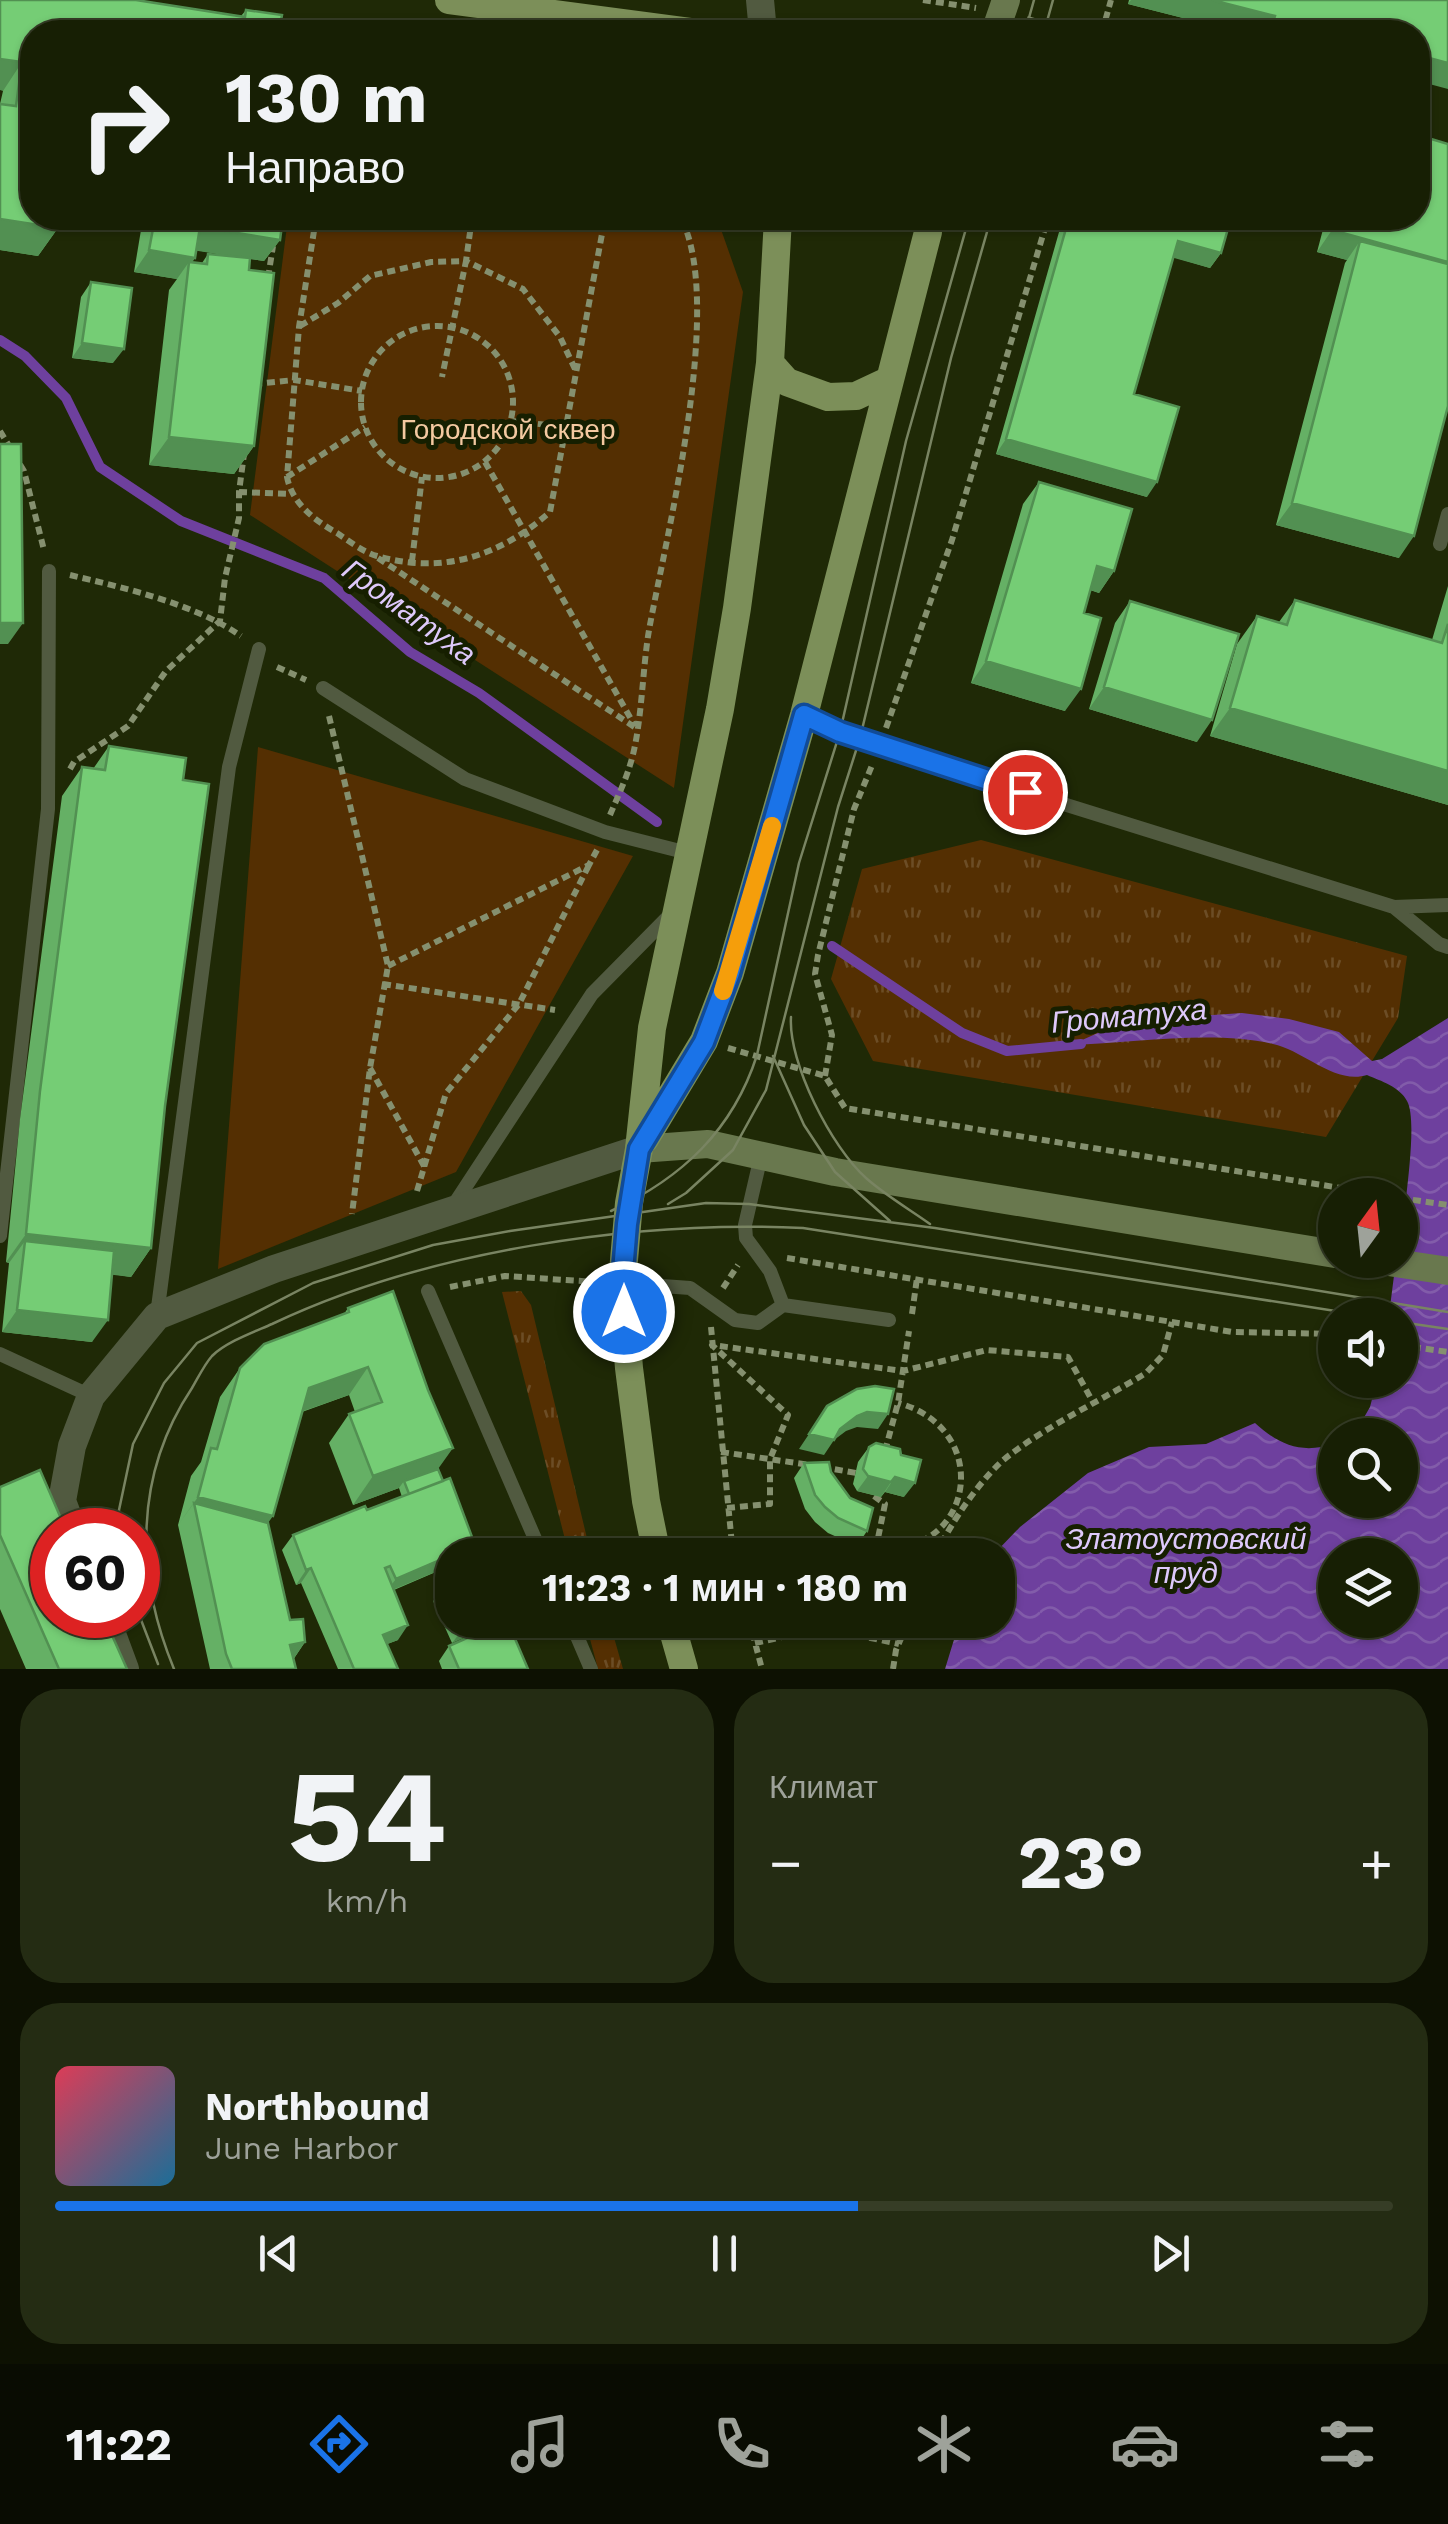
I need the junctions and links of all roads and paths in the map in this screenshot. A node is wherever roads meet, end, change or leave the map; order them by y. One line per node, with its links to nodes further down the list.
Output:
1 (449, 0): 2 (main road)
2 (559, 20)
3 (314, 230): 15 (path)
4 (470, 230): 13 (path)
5 (604, 230): 19 (path)
6 (686, 230): 46 (path)
7 (767, 230): 12 (main road)
8 (777, 230): 12 (main road)
9 (927, 230): 22 (main road)
10 (1044, 230): 47 (path)
11 (274, 236): 14 (path)
12 (776, 250): 17 (main road)
13 (466, 261): 15 (path); 16 (path); 19 (path)
14 (266, 292)
15 (299, 327): 21 (path)
16 (454, 328): 20 (path); 24 (path); 26 (path)
17 (770, 363): 22 (main road); 50 (main road)
18 (256, 366): 23 (path)
19 (576, 370): 28 (path)
20 (442, 377)
21 (294, 380): 23 (path); 24 (path); 32 (path)
22 (888, 381): 45 (main road)
23 (254, 384): 25 (path)
24 (362, 390): 27 (path)
25 (251, 402)
26 (512, 420): 28 (path); 31 (path)
27 (365, 427): 32 (path); 33 (path)
28 (566, 427): 37 (path)
29 (0, 431): 41 (path)
30 (246, 438): 34 (path)
31 (484, 462): 33 (path); 37 (path)
32 (287, 477): 35 (path)
33 (422, 477): 40 (path)
34 (239, 492): 35 (path); 42 (path)
35 (290, 494): 39 (path)
36 (1448, 514): 38 (lane)
37 (526, 532): 40 (path); 46 (path)
38 (1440, 544)
39 (375, 556): 40 (path); 46 (path)
40 (412, 561)
41 (49, 570): 42 (path); 48 (lane)
42 (220, 622): 43 (path); 48 (path)
43 (259, 649): 44 (path); 82 (lane)
44 (323, 688): 49 (lane); 56 (path)
45 (804, 715): 47 (lane); 60 (main road)
46 (636, 728): 49 (path)
47 (880, 745): 53 (lane); 62 (path)
48 (48, 810): 72 (lane)
49 (606, 832): 50 (lane); 51 (path)
50 (688, 853): 54 (main road)
51 (589, 866): 56 (path); 58 (path)
52 (1448, 905): 53 (lane)
53 (1394, 907): 55 (lane)
54 (674, 911): 59 (lane); 63 (main road)
55 (1444, 945)
56 (388, 966): 57 (path)
57 (383, 984): 58 (path); 61 (path)
58 (518, 1004): 59 (path); 65 (path)
59 (578, 1014): 70 (lane)
60 (704, 1042): 62 (path); 63 (main road)
61 (370, 1068): 65 (path); 71 (path)
62 (825, 1076): 66 (path)
63 (639, 1149): 64 (main road); 70 (street); 78 (main road)
64 (762, 1156): 73 (main road); 74 (lane)
65 (424, 1167): 69 (path)
66 (1318, 1184)
67 (1418, 1201): 68 (path)
68 (1448, 1205)
69 (412, 1207)
70 (449, 1212): 82 (street)
71 (366, 1219)
72 (0, 1236)
73 (1318, 1251)
74 (757, 1253): 77 (path); 80 (path); 81 (lane)
75 (1418, 1267): 76 (main road)
76 (1448, 1272)
77 (917, 1278): 84 (path); 90 (path)
78 (622, 1283): 79 (path); 80 (lane); 102 (main road)
79 (428, 1291): 101 (lane)
80 (708, 1298): 81 (lane); 86 (path)
81 (783, 1304): 83 (lane)
82 (157, 1316): 91 (street)
83 (889, 1320)
84 (1172, 1322): 85 (path); 93 (path)
85 (1318, 1332)
86 (712, 1345): 90 (path); 94 (path); 95 (path)
87 (1418, 1347): 88 (path)
88 (1448, 1352)
89 (0, 1354): 91 (lane)
90 (903, 1371): 92 (path); 93 (path)
91 (90, 1396): 99 (street)
92 (898, 1403): 96 (path); 98 (path)
93 (1094, 1404): 104 (path)
94 (721, 1452): 95 (path); 100 (path)
95 (770, 1459): 97 (path); 100 (path)
96 (882, 1462)
97 (856, 1473)
98 (874, 1496)
99 (65, 1508)
100 (727, 1508): 103 (path)
101 (535, 1538)
102 (654, 1538)
103 (730, 1538)
104 (944, 1538)
105 (114, 1638): 112 (street)
106 (578, 1638): 113 (lane)
107 (675, 1638): 114 (main road)
108 (754, 1638): 110 (path)
109 (902, 1638): 111 (path)
110 (755, 1643): 111 (path); 115 (path)
111 (899, 1644): 116 (path)
112 (126, 1669)
113 (591, 1669)
114 (684, 1669)
115 (762, 1669)
116 (894, 1669)

